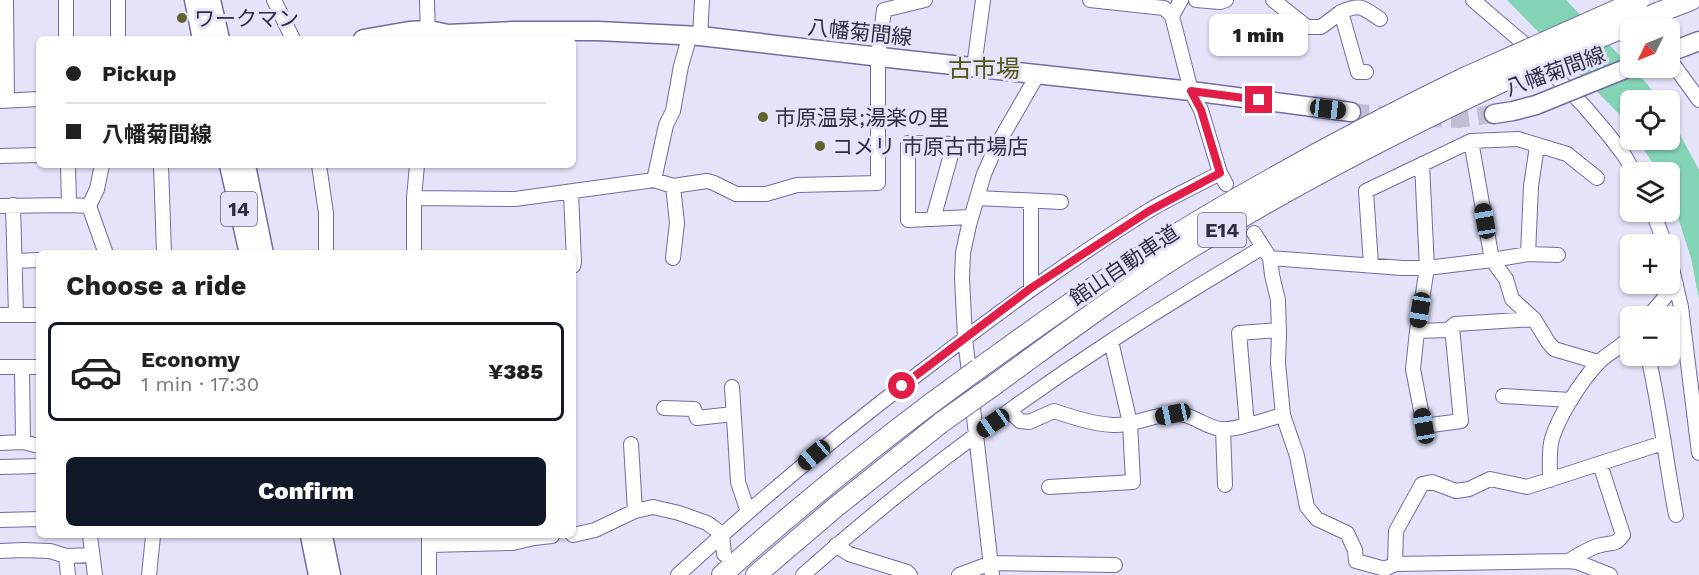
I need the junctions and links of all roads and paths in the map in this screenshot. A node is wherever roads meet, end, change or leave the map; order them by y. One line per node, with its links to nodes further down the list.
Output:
1 (6, 0): 24 (street)
2 (66, 0): 27 (street)
3 (118, 0): 28 (street)
4 (194, 0): 29 (main road)
5 (211, 0): 30 (main road)
6 (274, 0): 31 (street)
7 (427, 0): 25 (street)
8 (702, 0): 26 (street)
9 (925, 0): 35 (street)
10 (983, 0): 36 (street)
11 (1090, 0): 21 (street)
12 (1181, 0): 21 (street)
13 (1196, 0): 14 (street)
14 (1226, 0)
15 (1273, 0): 20 (street)
16 (1473, 0): 53 (street)
17 (1614, 0): 22 (street)
18 (1639, 0): 42 (highway, 館山自動車道 / E14, bridge)
19 (1690, 0): 42 (highway, 館山自動車道 / E14, bridge)
20 (1341, 12): 23 (street); 39 (street)
21 (1172, 15): 43 (street)
22 (1631, 18)
23 (1380, 19)
24 (3, 20): 38 (street)
25 (428, 35): 26 (main road, 八幡菊間線); 32 (main road, 八幡菊間線)
26 (695, 35): 35 (main road, 八幡菊間線); 63 (street)
27 (66, 36)
28 (118, 36)
29 (201, 36)
30 (219, 36)
31 (292, 36)
32 (380, 36)
33 (1699, 41): 34 (main road)
34 (1680, 48)
35 (878, 57): 36 (main road, 八幡菊間線); 64 (street)
36 (974, 67): 40 (main road, 八幡菊間線)
37 (1620, 71): 48 (main road, 八幡菊間線, bridge)
38 (3, 72): 46 (street)
39 (1366, 72)
40 (1038, 74): 43 (main road, 八幡菊間線); 67 (street)
41 (1680, 74): 45 (street)
42 (1469, 86): 166 (highway, 館山自動車道 / E14, bridge); 167 (highway, 館山自動車道 / E14, bridge)
43 (1191, 91): 47 (main road, 八幡菊間線); 92 (street)
44 (36, 99): 46 (street)
45 (1699, 100)
46 (4, 101)
47 (1351, 112)
48 (1494, 114)
49 (1471, 141): 50 (street); 54 (street); 88 (street)
50 (1537, 146): 62 (street); 84 (street)
51 (36, 155): 52 (street)
52 (0, 156)
53 (1628, 162)
54 (1422, 164): 90 (street); 91 (street)
55 (68, 168): 70 (street)
56 (101, 168): 72 (street)
57 (161, 168): 77 (street)
58 (230, 168): 78 (main road, 14)
59 (247, 168): 79 (main road, 14)
60 (319, 168): 80 (street)
61 (417, 168): 66 (street)
62 (1597, 178)
63 (654, 180): 64 (street); 65 (street)
64 (673, 186): 86 (street)
65 (571, 192): 66 (street); 82 (street)
66 (414, 198): 81 (street)
67 (977, 198): 68 (street); 73 (street)
68 (1031, 202): 69 (street); 92 (street)
69 (1061, 202)
70 (69, 205): 71 (street); 72 (street)
71 (7, 206): 89 (street)
72 (89, 206): 76 (street)
73 (971, 217): 74 (street); 103 (street)
74 (933, 219): 74 (street)
75 (1254, 232): 83 (street)
76 (105, 250)
77 (164, 250)
78 (248, 250)
79 (263, 250)
80 (326, 250)
81 (414, 250)
82 (573, 250)
83 (1267, 253): 90 (street); 101 (street); 104 (street)
84 (1528, 254): 85 (street); 88 (street)
85 (1558, 255)
86 (673, 258)
87 (36, 260): 89 (street)
88 (1492, 260): 91 (street); 99 (street)
89 (15, 261): 97 (street)
90 (1371, 265): 91 (street)
91 (1427, 268): 102 (street)
92 (1031, 288): 103 (street)
93 (1668, 294): 95 (street)
94 (1678, 294): 127 (street)
95 (1657, 306)
96 (0, 315): 97 (street)
97 (16, 315): 98 (street)
98 (36, 315)
99 (1534, 319): 100 (street); 106 (street)
100 (1452, 327): 102 (street); 102 (street)
101 (1279, 330): 117 (street); 119 (street)
102 (1417, 331)
103 (965, 338): 121 (street); 135 (street)
104 (1111, 341): 115 (street); 118 (street)
105 (1620, 348): 106 (street)
106 (1598, 362): 113 (street)
107 (1650, 366): 124 (street)
108 (0, 367): 109 (street)
109 (22, 367): 110 (street); 123 (street)
110 (36, 367)
111 (732, 387): 116 (street)
112 (1503, 396): 113 (street)
113 (1571, 400): 131 (street)
114 (664, 408): 116 (street)
115 (1010, 411): 118 (street); 121 (street)
116 (734, 414): 135 (street)
117 (1283, 415): 119 (street); 158 (street)
118 (1130, 423): 120 (street); 133 (street)
119 (1247, 425): 120 (street)
120 (1223, 429): 132 (street)
121 (977, 435): 147 (street); 156 (street)
122 (0, 442): 123 (street)
123 (23, 442): 126 (street)
124 (1663, 443): 128 (street); 136 (street)
125 (631, 444): 134 (street)
126 (36, 445)
127 (1699, 453)
128 (1600, 464): 131 (street); 152 (street)
129 (36, 466): 130 (street)
130 (0, 467)
131 (1550, 480): 158 (street)
132 (1225, 485)
133 (1049, 487)
134 (634, 511): 139 (street); 140 (street)
135 (748, 512): 140 (street)
136 (1676, 515)
137 (36, 519): 138 (street)
138 (0, 520)
139 (576, 534)
140 (722, 534): 149 (street); 165 (street)
141 (90, 538): 150 (street)
142 (153, 538): 161 (street)
143 (310, 538): 162 (main road)
144 (323, 538): 163 (main road)
145 (530, 538): 146 (street)
146 (429, 540): 164 (street)
147 (836, 545): 168 (street); 169 (street)
148 (0, 551): 151 (street)
149 (724, 554)
150 (93, 555): 151 (street); 160 (street)
151 (66, 556): 159 (street)
152 (1568, 561): 155 (street); 171 (street)
153 (1115, 565): 157 (street)
154 (1489, 568): 155 (street); 158 (street)
155 (1514, 568)
156 (992, 569): 157 (street); 170 (street)
157 (1057, 570)
158 (1389, 570)
159 (68, 575)
160 (95, 575)
161 (149, 575)
162 (318, 575)
163 (331, 575)
164 (429, 575)
165 (678, 575)
166 (722, 575)
167 (756, 575)
168 (802, 575)
169 (910, 575)
170 (958, 575)
171 (1610, 575)

